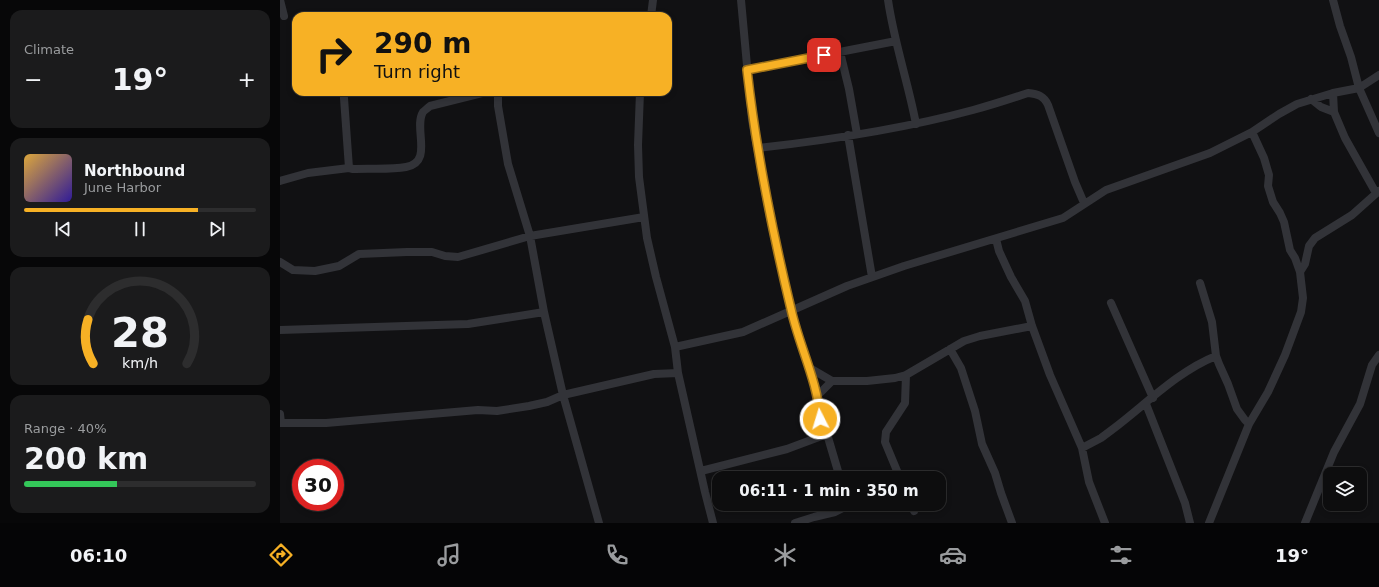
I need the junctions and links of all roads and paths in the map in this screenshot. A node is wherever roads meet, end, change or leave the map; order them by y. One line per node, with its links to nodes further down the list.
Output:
1 (280, 0): 7 (street)
2 (653, 0): 6 (street)
3 (741, 0): 10 (street)
4 (888, 0): 8 (street)
5 (1333, 0): 12 (street)
6 (652, 12)
7 (284, 16)
8 (896, 41): 9 (street); 20 (street)
9 (840, 52): 10 (street); 22 (street)
10 (747, 70): 25 (street)
11 (1379, 75): 12 (street)
12 (1359, 88): 13 (street); 23 (street)
13 (1333, 92): 18 (street); 19 (street)
14 (470, 96): 26 (street)
15 (498, 96): 31 (street)
16 (640, 96): 30 (street)
17 (344, 98): 26 (street)
18 (1311, 99): 19 (street); 21 (street)
19 (1334, 112): 28 (street)
20 (916, 124): 22 (street); 29 (street)
21 (1252, 132): 29 (street); 34 (street)
22 (857, 134): 24 (street)
23 (1379, 134)
24 (848, 135): 25 (street); 35 (street)
25 (758, 148): 38 (street)
26 (349, 168): 27 (street)
27 (280, 181)
28 (1378, 192): 34 (street)
29 (1084, 203): 32 (street)
30 (644, 217): 31 (street); 42 (street)
31 (530, 236): 33 (street); 39 (street)
32 (996, 239): 35 (street); 40 (street)
33 (280, 262)
34 (1300, 272): 56 (street)
35 (872, 278): 38 (street)
36 (1200, 283): 45 (street)
37 (1111, 303): 52 (street)
38 (791, 311): 42 (street); 46 (street)
39 (544, 312): 41 (street); 50 (street)
40 (1032, 326): 43 (street); 58 (street)
41 (280, 330)
42 (674, 347): 47 (street)
43 (950, 349): 48 (street); 67 (street)
44 (1379, 355): 71 (street)
45 (1216, 356): 52 (street); 56 (street)
46 (808, 367): 49 (street); 51 (street)
47 (678, 373): 50 (street); 59 (street)
48 (906, 375): 49 (street); 61 (street)
49 (832, 381): 51 (street)
50 (563, 395): 55 (street); 64 (street)
51 (818, 395): 57 (street)
52 (1153, 398): 53 (street)
53 (1146, 404): 58 (street); 69 (street)
54 (280, 414): 55 (street)
55 (280, 423)
56 (1249, 424): 70 (street)
57 (826, 434): 59 (street); 60 (street)
58 (1082, 448): 68 (street)
59 (700, 471): 65 (street)
60 (838, 471)
61 (897, 471)
62 (837, 511): 63 (street)
63 (814, 520): 66 (street)
64 (599, 523)
65 (713, 523)
66 (795, 523)
67 (1012, 523)
68 (1105, 523)
69 (1190, 523)
70 (1209, 523)
71 (1305, 523)

